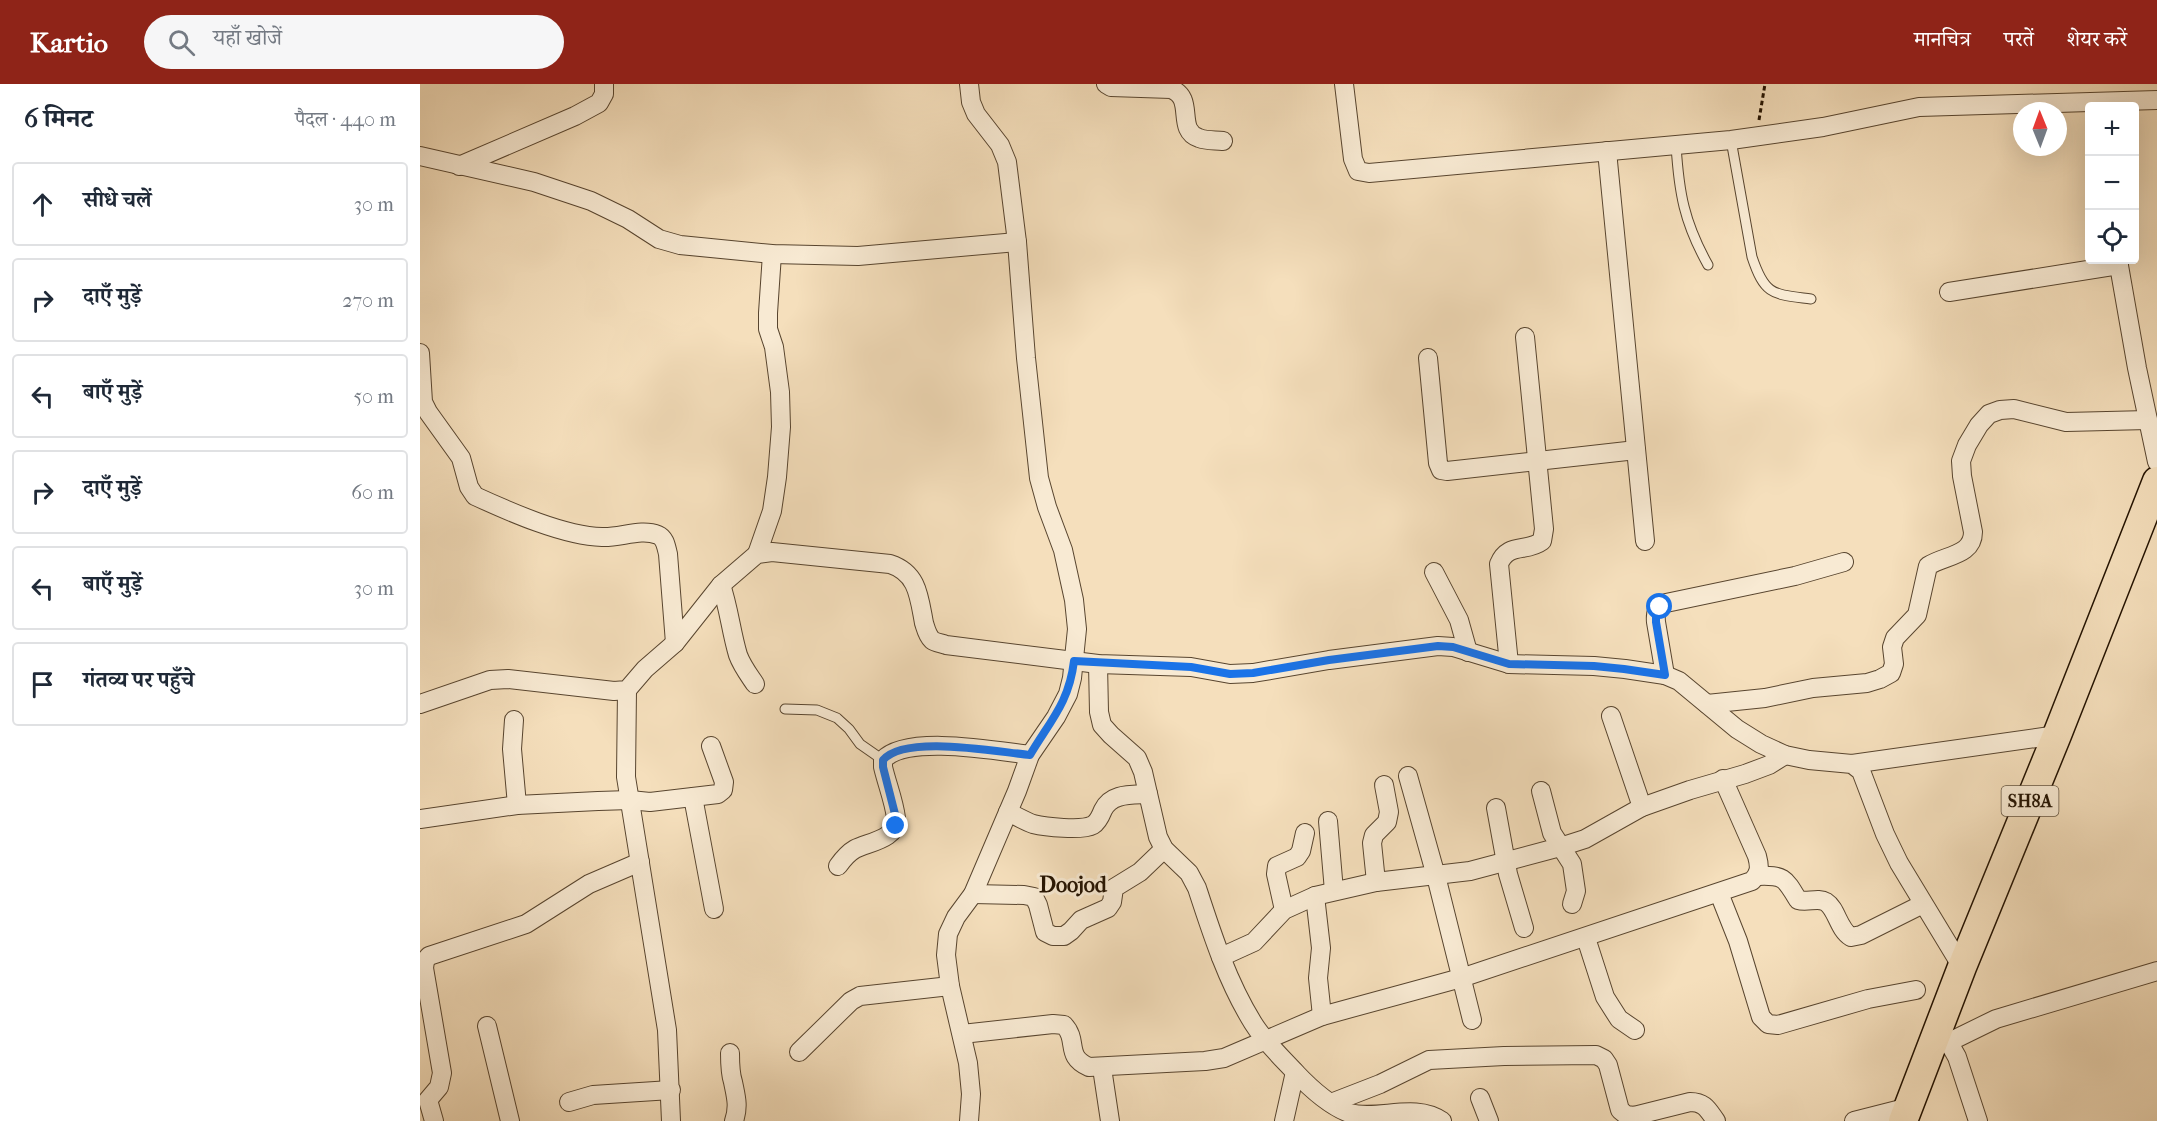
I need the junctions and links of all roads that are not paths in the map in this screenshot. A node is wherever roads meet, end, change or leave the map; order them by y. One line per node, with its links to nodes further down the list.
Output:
1 (604, 84): 13 (street)
2 (969, 84): 14 (street)
3 (1106, 84): 8 (street)
4 (1344, 84): 11 (street)
5 (2157, 100): 6 (street)
6 (2135, 102)
7 (2085, 105): 9 (street)
8 (1223, 141)
9 (1731, 141): 10 (street); 20 (lane)
10 (1676, 145): 11 (street); 18 (lane)
11 (1607, 151): 25 (street)
12 (420, 156): 13 (street)
13 (459, 166): 15 (street)
14 (1017, 242): 15 (street); 36 (street)
15 (772, 254): 30 (street)
16 (2108, 264): 19 (street)
17 (2119, 264): 24 (street)
18 (1708, 265)
19 (1949, 292)
20 (1810, 299)
21 (1525, 337): 26 (street)
22 (420, 353): 34 (street)
23 (1428, 358): 26 (street)
24 (2148, 420): 27 (street); 43 (street)
25 (1636, 450): 26 (street); 29 (street)
26 (1538, 462): 38 (street)
27 (2157, 462)
28 (2157, 481): 47 (main road, SH8A)
29 (1645, 541)
30 (757, 554): 33 (street); 36 (street)
31 (1844, 562): 39 (street)
32 (1434, 572): 35 (street)
33 (721, 585): 34 (street); 40 (street)
34 (675, 643): 41 (street)
35 (1468, 652): 37 (street); 38 (street)
36 (1074, 661): 37 (street); 49 (street)
37 (1098, 664): 57 (street)
38 (1509, 664): 39 (street)
39 (1665, 675): 43 (street)
40 (755, 684)
41 (627, 690): 42 (street); 59 (street)
42 (420, 704)
43 (1707, 704): 50 (street)
44 (785, 709): 51 (lane)
45 (1611, 716): 61 (street)
46 (514, 720): 60 (street)
47 (2057, 735): 52 (street); 86 (main road, SH8A)
48 (711, 746): 58 (street)
49 (1030, 755): 51 (street); 63 (street)
50 (1785, 755): 52 (street); 54 (street)
51 (883, 760): 71 (street)
52 (1852, 764): 80 (street)
53 (1408, 776): 72 (street)
54 (1723, 779): 61 (street); 73 (street)
55 (1384, 785): 74 (street)
56 (1541, 792): 67 (street)
57 (1148, 794): 63 (street); 68 (street)
58 (693, 797): 59 (street); 81 (street)
59 (630, 800): 60 (street); 69 (street)
60 (517, 805): 64 (street)
61 (1642, 807): 67 (street)
62 (1496, 808): 70 (street)
63 (1008, 813): 77 (street)
64 (420, 819)
65 (1328, 820): 75 (street)
66 (1305, 833): 82 (street)
67 (1560, 847): 70 (street); 79 (street)
68 (1164, 849): 77 (street); 85 (street)
69 (640, 862): 102 (street); 107 (street)
70 (1505, 863): 72 (street); 83 (street)
71 (838, 866)
72 (1436, 876): 74 (street); 88 (street)
73 (1758, 876): 76 (street); 80 (street)
74 (1376, 882): 75 (street)
75 (1334, 891): 78 (street)
76 (1719, 893): 84 (street); 90 (street)
77 (973, 894): 89 (street)
78 (1315, 896): 82 (street); 91 (street)
79 (1572, 904)
80 (1923, 904): 86 (street)
81 (714, 909)
82 (1284, 909): 85 (street)
83 (1524, 928)
84 (1586, 938): 88 (street); 94 (street)
85 (1221, 957): 97 (street)
86 (1962, 968): 96 (main road, SH8A)
87 (2157, 971): 96 (street)
88 (1461, 978): 91 (street); 92 (street)
89 (950, 986): 95 (street); 98 (street)
90 (1916, 990)
91 (1322, 1016): 97 (street)
92 (1472, 1020)
93 (487, 1026): 108 (street)
94 (1635, 1030)
95 (962, 1034): 100 (street); 111 (street)
96 (1945, 1034): 106 (main road, SH8A); 118 (street)
97 (1265, 1040): 100 (street); 101 (street)
98 (799, 1052)
99 (729, 1053): 110 (street)
100 (1102, 1068): 112 (street)
101 (1295, 1072): 105 (street); 113 (street)
102 (671, 1090): 104 (street); 109 (street)
103 (1480, 1098): 115 (street)
104 (568, 1102)
105 (1331, 1103): 114 (street); 116 (street)
106 (1906, 1114): 117 (street)
107 (434, 1121)
108 (510, 1121)
109 (671, 1121)
110 (734, 1121)
111 (969, 1121)
112 (1110, 1121)
113 (1284, 1121)
114 (1442, 1121)
115 (1489, 1121)
116 (1716, 1121)
117 (1854, 1121)
118 (1977, 1121)

